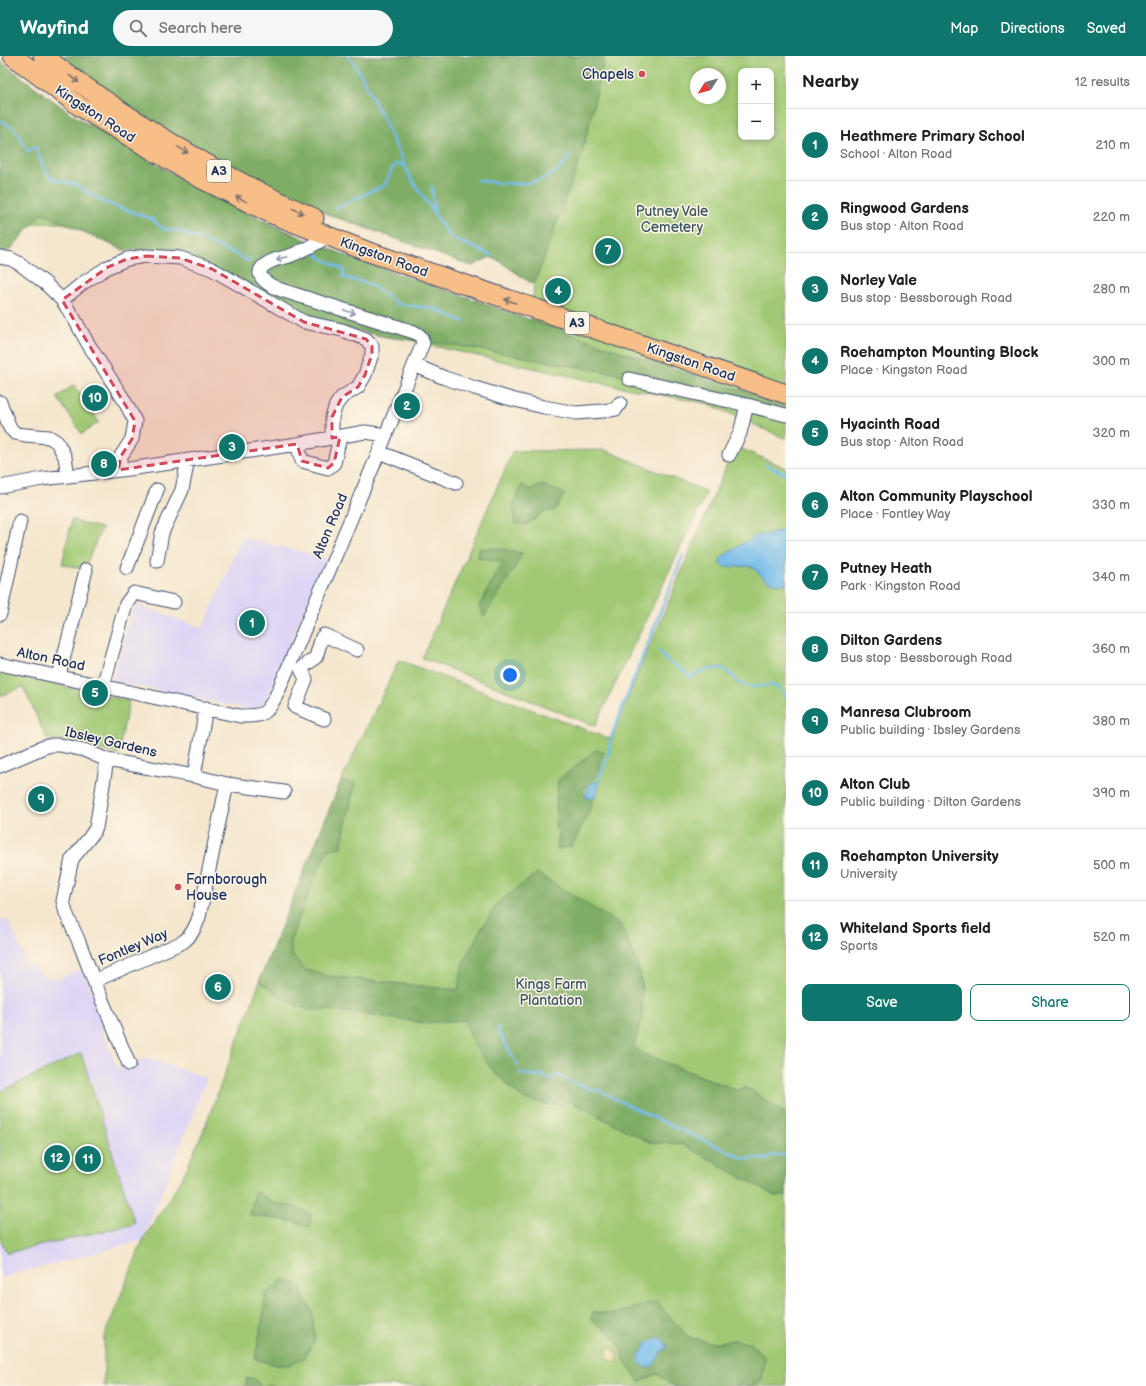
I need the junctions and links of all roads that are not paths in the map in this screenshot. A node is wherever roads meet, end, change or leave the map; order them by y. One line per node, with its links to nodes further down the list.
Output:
1 (13, 56): 3 (highway, Kingston Road / A3, one-way to 1)
2 (43, 56): 8 (highway, Kingston Road / A3, one-way to 8)
3 (328, 237): 6 (street, Alton Road, one-way to 6); 9 (highway, Kingston Road / A3, one-way to 3)
4 (0, 257): 5 (street)
5 (62, 300): 15 (street); 20 (street)
6 (414, 365): 11 (street); 14 (street, Alton Road)
7 (629, 379): 12 (street)
8 (786, 384)
9 (786, 394)
10 (0, 402): 21 (street)
11 (620, 403)
12 (747, 405): 13 (street); 18 (street)
13 (786, 415)
14 (386, 435): 15 (street); 17 (street, Alton Road)
15 (336, 438): 16 (street); 16 (street)
16 (297, 444): 19 (street)
17 (379, 452): 22 (street); 35 (street, Alton Road)
18 (729, 455)
19 (188, 460): 20 (street); 27 (street)
20 (118, 470): 21 (street)
21 (68, 476): 23 (street)
22 (456, 483)
23 (0, 487)
24 (157, 490): 26 (street)
25 (20, 521): 32 (street)
26 (142, 528): 27 (street); 29 (street)
27 (162, 533): 28 (street)
28 (157, 561)
29 (127, 568)
30 (86, 570): 36 (street)
31 (174, 602): 37 (street)
32 (0, 614)
33 (357, 650): 35 (street)
34 (0, 664): 36 (street, Alton Road)
35 (295, 667): 38 (street, Alton Road); 39 (street)
36 (59, 676): 37 (street, Alton Road)
37 (103, 686): 38 (street, Alton Road)
38 (206, 708): 42 (street)
39 (324, 719)
40 (107, 760): 41 (street, Ibsley Gardens); 42 (street, Ibsley Gardens); 45 (street, Fontley Way)
41 (0, 766)
42 (194, 776): 43 (street, Ibsley Gardens)
43 (227, 784): 44 (street, Ibsley Gardens); 45 (street, Fontley Way)
44 (284, 792)
45 (94, 981): 46 (street)
46 (129, 1064)

